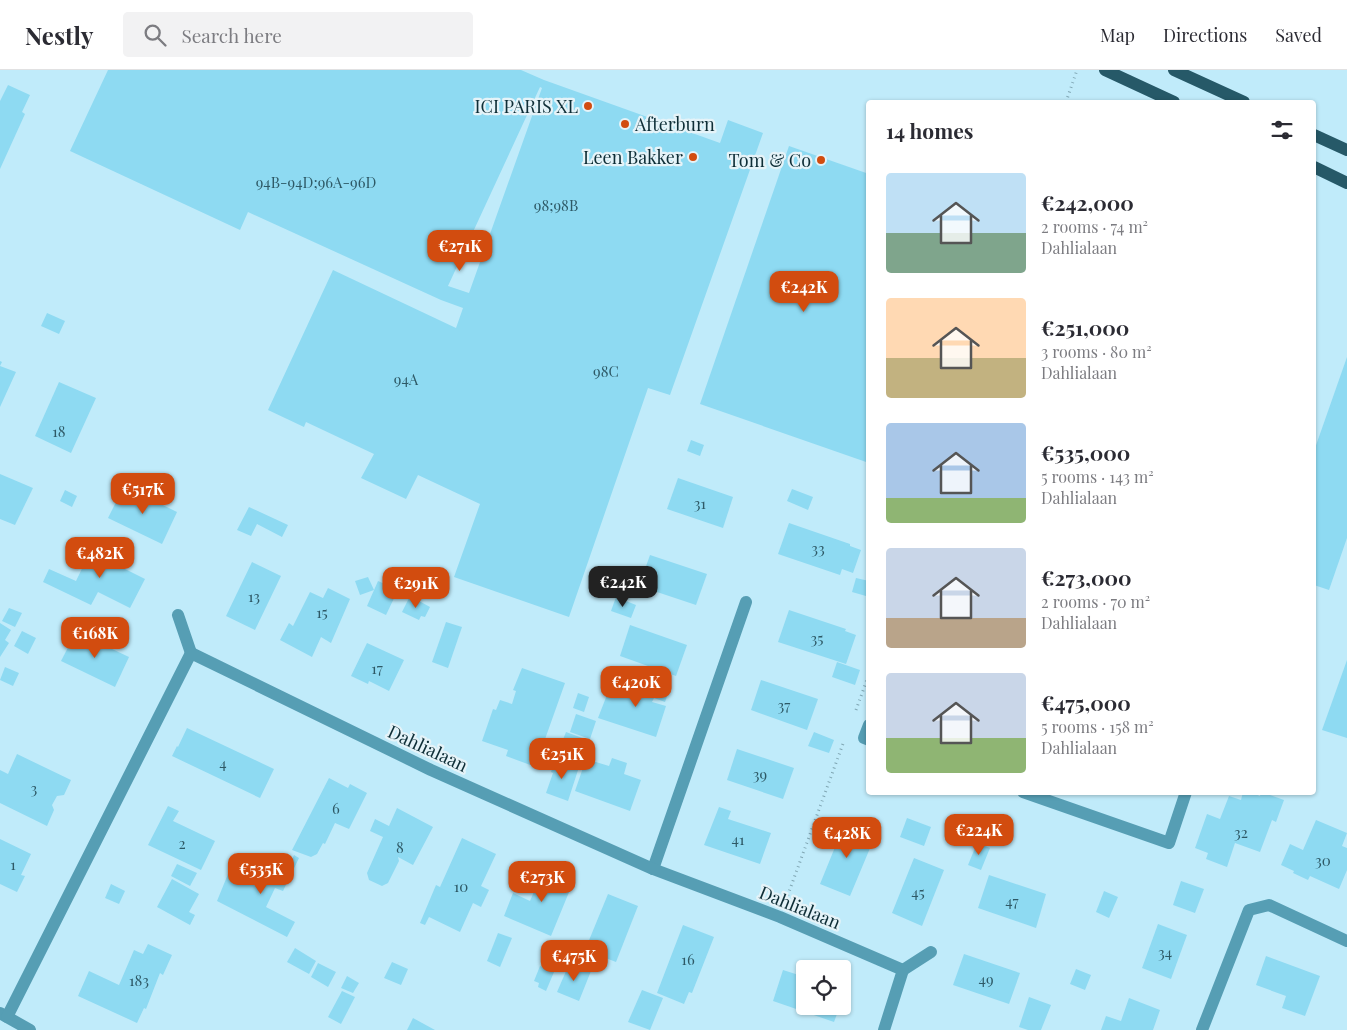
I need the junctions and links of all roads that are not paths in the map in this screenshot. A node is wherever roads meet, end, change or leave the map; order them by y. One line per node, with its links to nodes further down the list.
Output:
1 (1105, 70): 3 (main road)
2 (1174, 70): 4 (main road)
3 (1170, 100)
4 (1240, 100)
5 (1316, 136): 6 (main road)
6 (1347, 150)
7 (1316, 169): 8 (main road)
8 (1347, 183)
9 (746, 602): 14 (street)
10 (178, 615): 11 (street)
11 (191, 653): 14 (street, Dahlialaan); 18 (street)
12 (1032, 795): 13 (street)
13 (1185, 795)
14 (653, 869): 17 (street, Dahlialaan)
15 (1347, 941): 21 (street)
16 (932, 952): 17 (street)
17 (903, 970): 20 (street)
18 (4, 1015): 19 (street)
19 (30, 1030)
20 (884, 1030)
21 (1202, 1030)

